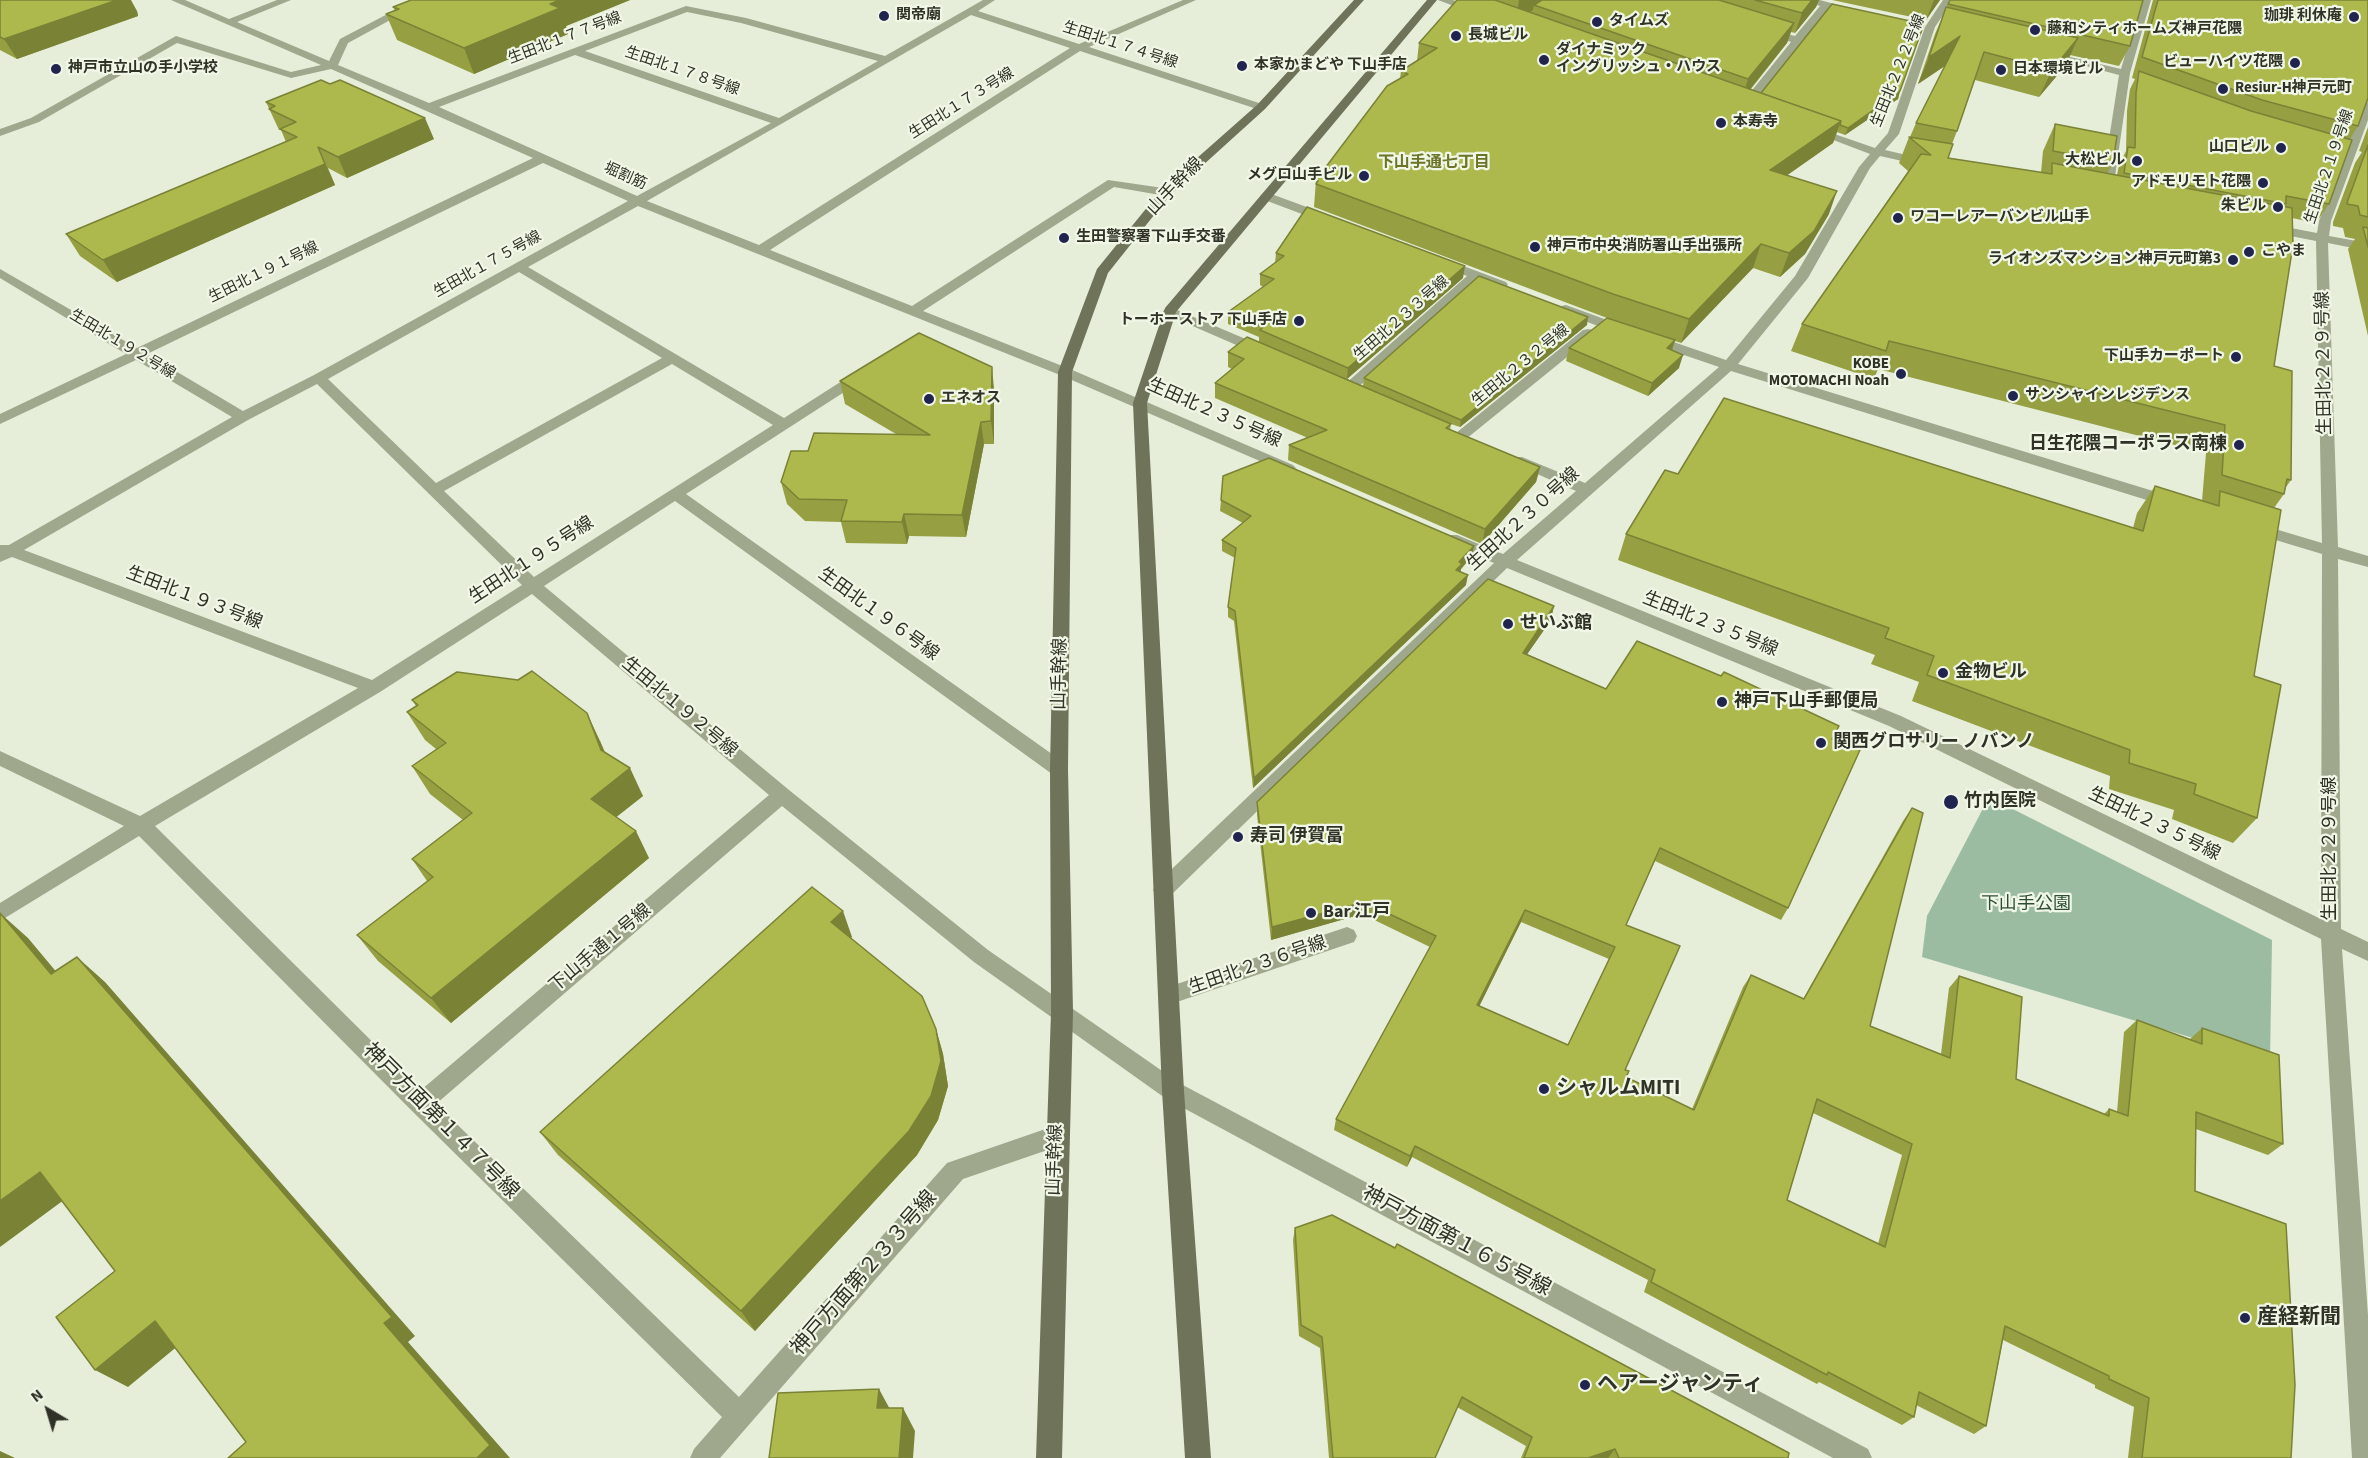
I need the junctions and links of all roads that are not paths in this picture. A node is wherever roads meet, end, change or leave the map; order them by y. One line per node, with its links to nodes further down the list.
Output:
1 (176, 0): 16 (street, 堀割筋)
2 (286, 0): 16 (street)
3 (422, 0): 23 (street)
4 (990, 0): 13 (street, 生田北１７５号線)
5 (1191, 0): 19 (street, 生田北１７３号線)
6 (1359, 0): 28 (main road, 山手幹線)
7 (1432, 0): 36 (main road)
8 (1443, 0): 15 (street)
9 (1807, 0): 12 (street)
10 (1948, 0): 32 (street, 生田北２２２号線)
11 (2146, 0): 24 (street)
12 (1826, 5): 14 (street); 18 (street)
13 (969, 12): 19 (street, 生田北１７４号線); 22 (street, 生田北１７５号線)
14 (1861, 12)
15 (1486, 14)
16 (229, 22): 23 (street, 堀割筋)
17 (1752, 27): 18 (street)
18 (1797, 40): 26 (street)
19 (1078, 48): 28 (street, 生田北１７４号線); 43 (street, 生田北１７３号線)
20 (574, 51): 22 (street, 生田北１７７号線); 27 (street, 生田北１７７号線); 29 (street, 生田北１７８号線)
21 (2033, 51): 24 (street)
22 (887, 60): 29 (street, 生田北１７５号線)
23 (332, 66): 27 (street, 堀割筋); 31 (street)
24 (2128, 80): 37 (street)
25 (2368, 105): 41 (street, 生田北２１９号線)
26 (1745, 106)
27 (429, 107): 33 (street, 堀割筋)
28 (1260, 107): 35 (main road, 山手幹線)
29 (780, 122): 38 (street, 生田北１７５号線)
30 (1800, 125): 32 (street)
31 (0, 133)
32 (1876, 152): 34 (street); 58 (street, 生田北２３０号線)
33 (543, 158): 38 (street, 堀割筋); 55 (street, 生田北１９１号線)
34 (1933, 163)
35 (1166, 192): 51 (street); 60 (main road, 山手幹線)
36 (1266, 196): 39 (street); 50 (main road)
37 (2106, 197)
38 (637, 201): 43 (street, 堀割筋); 45 (street, 生田北１７５号線)
39 (1343, 225)
40 (2254, 225): 41 (street)
41 (2322, 238): 42 (street); 76 (street, 生田北２２９号線)
42 (2368, 248)
43 (759, 251): 51 (street, 堀割筋)
44 (1432, 258): 47 (street)
45 (519, 267): 57 (street); 61 (street, 生田北１７５号線)
46 (0, 273): 55 (street, 生田北１９２号線)
47 (1476, 275): 48 (street); 62 (street, 生田北２３３号線)
48 (1518, 291)
49 (1549, 303): 52 (street)
50 (1170, 311): 56 (street); 63 (main road)
51 (912, 312): 53 (street, 堀割筋)
52 (1601, 323): 58 (street); 67 (street, 生田北２３２号線)
53 (941, 324): 54 (street); 60 (street, 堀割筋)
54 (921, 336)
55 (135, 353): 64 (street, 生田北１９２号線); 65 (street, 生田北１９１号線)
56 (1275, 356)
57 (672, 358): 66 (street); 70 (street)
58 (1729, 366): 71 (street, 生田北２３０号線); 73 (street)
59 (872, 368): 66 (street, 生田北１９５号線)
60 (1065, 372): 63 (street, 生田北２３５号線); 83 (main road, 山手幹線)
61 (319, 378): 64 (street, 生田北１７５号線); 70 (street, 生田北１９２号線)
62 (1369, 396)
63 (1140, 403): 69 (street, 生田北２３５号線); 86 (main road)
64 (243, 417): 77 (street, 生田北１７５号線)
65 (0, 420)
66 (783, 424): 72 (street, 生田北１９５号線)
67 (1482, 445)
68 (1503, 454): 71 (street)
69 (1301, 473)
70 (434, 490): 80 (street, 生田北１９２号線)
71 (1587, 490): 78 (street, 生田北２３０号線)
72 (674, 493): 80 (street, 生田北１９５号線); 83 (street, 生田北１９６号線)
73 (2182, 506)
74 (2239, 523): 76 (street)
75 (1440, 534): 78 (street, 生田北２３５号線)
76 (2330, 551): 79 (street); 88 (street, 生田北２２９号線)
77 (3, 552): 81 (street, 生田北１９３号線)
78 (1504, 562): 86 (street, 生田北２３０号線); 88 (street, 生田北２３５号線)
79 (2368, 562)
80 (531, 584): 81 (street, 生田北１９５号線); 84 (street, 生田北１９２号線)
81 (374, 687): 85 (street, 生田北１９５号線)
82 (0, 758): 85 (street, 神戸方面第１４７号線)
83 (1059, 769): 92 (main road, 山手幹線)
84 (782, 795): 92 (street, 生田北１９２号線); 94 (street, 下山手通１号線)
85 (141, 825): 87 (street, 生田北１９５号線); 94 (street, 神戸方面第１４７号線)
86 (1163, 891): 91 (main road)
87 (0, 913)
88 (2331, 933): 90 (street, 生田北２３５号線); 101 (street, 生田北２２９号線)
89 (1347, 936): 91 (street, 生田北２３６号線)
90 (2368, 952)
91 (1168, 996): 93 (main road)
92 (1062, 1012): 93 (street, 神戸方面第１６５号線); 95 (main road, 山手幹線)
93 (1173, 1090): 99 (main road); 100 (street, 神戸方面第１６５号線)
94 (420, 1104): 96 (street, 神戸方面第１４７号線)
95 (1057, 1136): 96 (street, 神戸方面第２３３号線); 98 (main road, 山手幹線)
96 (741, 1417): 97 (street, 神戸方面第２３３号線)
97 (704, 1458)
98 (1049, 1458)
99 (1198, 1458)
100 (1859, 1458)
101 (2365, 1458)

